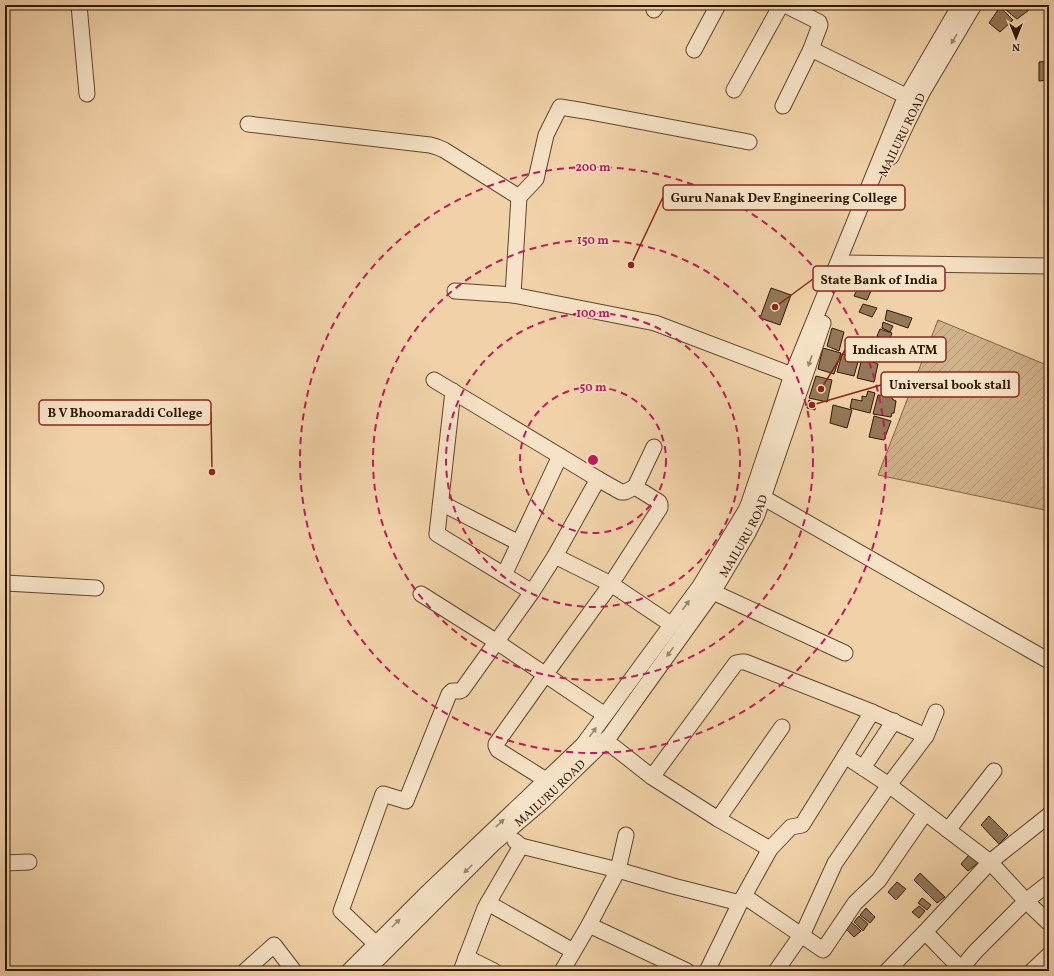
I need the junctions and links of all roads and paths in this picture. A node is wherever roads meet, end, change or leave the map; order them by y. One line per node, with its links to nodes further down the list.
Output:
1 (79, 5): 10 (street)
2 (718, 5): 8 (street)
3 (781, 5): 9 (street)
4 (785, 5): 7 (street)
5 (960, 5): 11 (street)
6 (974, 5): 16 (street, MAILURU ROAD, one-way to 16)
7 (811, 49): 11 (street); 12 (street)
8 (694, 50)
9 (734, 90)
10 (87, 94)
11 (906, 96): 20 (street)
12 (783, 106)
13 (248, 124): 15 (street)
14 (749, 142): 15 (street)
15 (519, 197): 19 (street)
16 (844, 263): 17 (street); 20 (street, MAILURU ROAD, one-way to 20)
17 (1049, 266)
18 (455, 291): 19 (street)
19 (513, 295): 20 (street)
20 (798, 376): 27 (street, MAILURU ROAD); 38 (street, one-way to 20)
21 (434, 380): 22 (street)
22 (453, 391): 24 (street); 28 (street)
23 (654, 447): 26 (street)
24 (560, 456): 25 (street); 29 (street)
25 (598, 479): 26 (street); 30 (street)
26 (635, 487): 33 (street)
27 (764, 498): 36 (street, MAILURU ROAD); 41 (street)
28 (440, 503): 29 (street); 31 (street)
29 (519, 543): 31 (street)
30 (555, 556): 33 (street); 35 (street)
31 (504, 575): 35 (street)
32 (5, 583): 34 (street)
33 (611, 584): 38 (street); 42 (street)
34 (96, 588)
35 (532, 592): 39 (street)
36 (713, 592): 40 (street); 49 (street, MAILURU ROAD, one-way to 49)
37 (421, 594): 39 (street)
38 (672, 625): 45 (street)
39 (497, 642): 42 (street); 76 (street)
40 (844, 653)
41 (1049, 661)
42 (545, 675): 45 (street); 54 (street)
43 (872, 712): 46 (street); 50 (street); 53 (street)
44 (936, 712): 48 (street)
45 (606, 715): 54 (street, one-way to 45)
46 (894, 721): 48 (street); 51 (street)
47 (782, 727): 58 (street)
48 (926, 736): 55 (street)
49 (605, 740): 53 (street); 60 (street, MAILURU ROAD)
50 (845, 756): 51 (street); 63 (street)
51 (863, 768): 55 (street)
52 (994, 771): 59 (street)
53 (652, 777): 58 (street)
54 (546, 780): 76 (street, one-way to 54)
55 (889, 785): 56 (street); 75 (street)
56 (925, 813): 59 (street); 75 (street)
57 (1048, 817): 65 (street)
58 (718, 819): 63 (street)
59 (948, 830): 65 (street)
60 (506, 833): 62 (street); 84 (street, MAILURU ROAD, one-way to 84)
61 (626, 835): 67 (street)
62 (521, 846): 67 (street); 71 (street)
63 (770, 849): 69 (street)
64 (29, 862): 66 (street)
65 (990, 862): 70 (street); 74 (street)
66 (5, 863)
67 (618, 870): 69 (street); 73 (street)
68 (1049, 883): 70 (street)
69 (742, 900): 75 (street); 88 (street)
70 (1026, 901): 72 (street); 80 (street)
71 (488, 903): 77 (street); 79 (street)
72 (1049, 923)
73 (590, 925): 77 (street); 87 (street)
74 (925, 932): 80 (street); 90 (street)
75 (801, 936): 89 (street)
76 (376, 944): 83 (street)
77 (573, 952): 86 (street)
78 (1049, 954): 91 (street)
79 (463, 964): 85 (street)
80 (961, 970)
81 (245, 971): 82 (street)
82 (294, 971)
83 (349, 971)
84 (366, 971)
85 (494, 971)
86 (562, 971)
87 (687, 971)
88 (707, 971)
89 (776, 971)
90 (887, 971)
91 (1032, 971)

